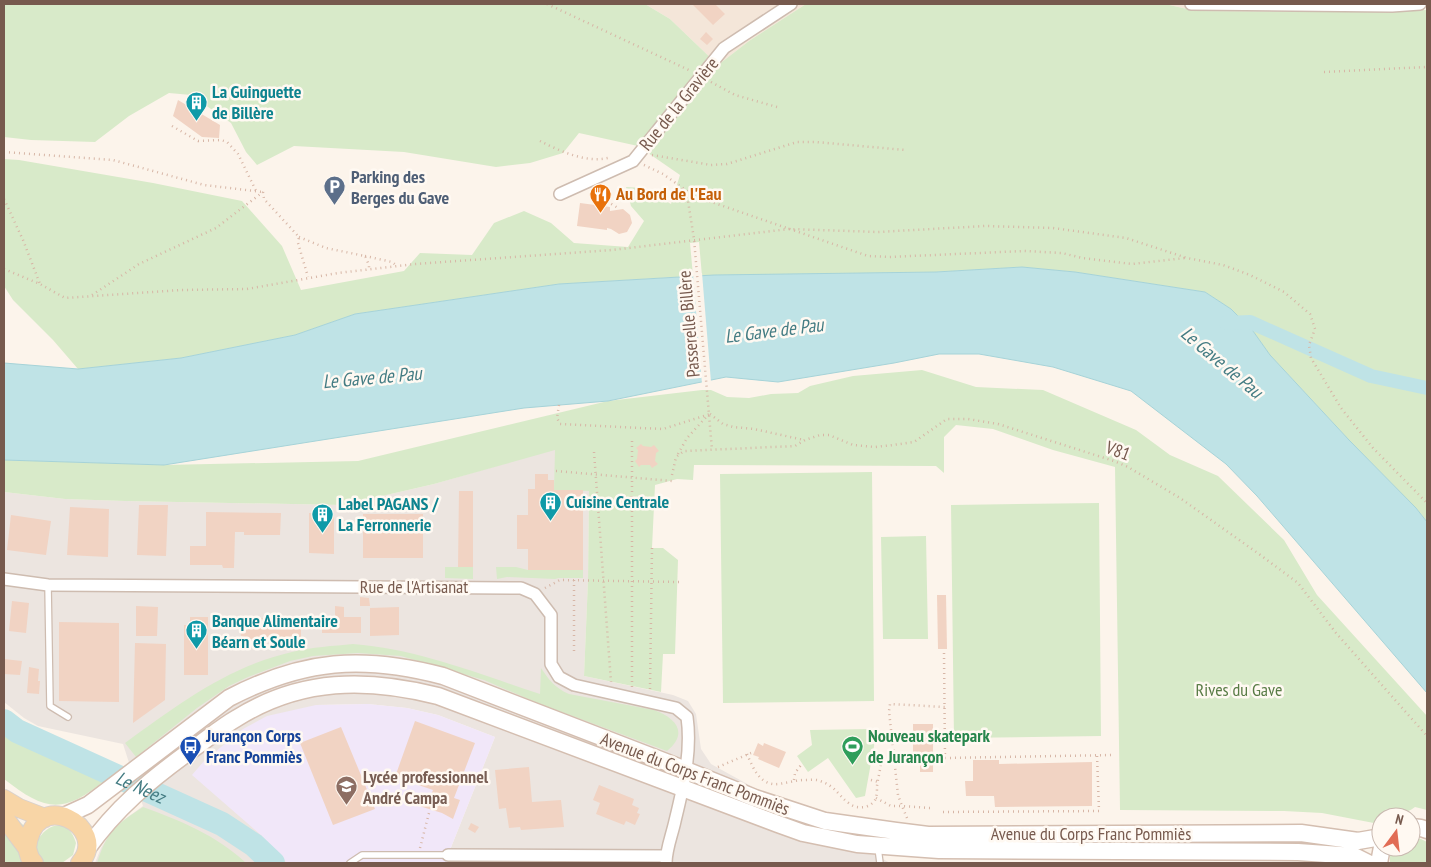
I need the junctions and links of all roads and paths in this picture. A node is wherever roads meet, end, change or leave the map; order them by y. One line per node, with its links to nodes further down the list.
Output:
1 (547, 4): 8 (path)
2 (791, 4): 8 (street, Rue de la Gravière)
3 (1191, 4): 4 (street)
4 (1333, 4): 5 (street)
5 (1420, 4)
6 (1427, 67): 7 (path)
7 (1324, 72)
8 (702, 77): 9 (path); 13 (street, Rue de la Gravière)
9 (777, 107)
10 (172, 126): 17 (path)
11 (905, 150): 14 (path)
12 (4, 152): 17 (path)
13 (633, 161): 15 (street, Rue de la Gravière); 16 (path)
14 (726, 164)
15 (597, 177): 19 (street, Rue de la Gravière); 21 (path)
16 (681, 187): 22 (path); 24 (path, Passerelle Billère)
17 (256, 191): 18 (path)
18 (263, 192): 23 (path); 32 (path)
19 (560, 194)
20 (4, 199): 31 (path)
21 (618, 208)
22 (789, 229): 24 (path); 26 (path); 26 (path)
23 (299, 237): 25 (path); 30 (path)
24 (694, 241): 27 (path); 34 (path, Passerelle Billère)
25 (365, 256): 27 (path); 29 (path)
26 (1187, 258): 45 (path)
27 (398, 266): 29 (path)
28 (4, 269): 31 (path)
29 (369, 270): 30 (path)
30 (308, 278): 32 (path)
31 (40, 284): 32 (path)
32 (91, 296)
33 (559, 405): 34 (path)
34 (710, 414): 35 (path); 37 (path, Passerelle Billère); 39 (path)
35 (805, 440): 37 (path, V81); 62 (path, V81)
36 (632, 441): 43 (path)
37 (712, 450): 39 (path, V81)
38 (594, 452): 41 (path)
39 (676, 457): 42 (path)
40 (556, 471): 41 (path)
41 (595, 474): 43 (path); 49 (path)
42 (672, 475)
43 (632, 478): 44 (path); 50 (path)
44 (672, 481)
45 (1427, 503)
46 (652, 548): 51 (path)
47 (4, 579): 53 (street, Rue de l'Artisanat)
48 (574, 580): 49 (path); 54 (path); 56 (path)
49 (604, 580): 50 (path); 57 (path)
50 (632, 581): 51 (path); 58 (path)
51 (651, 581): 52 (path); 59 (path)
52 (679, 582)
53 (48, 584): 54 (street, Rue de l'Artisanat); 61 (lane)
54 (534, 594): 57 (street)
55 (944, 654): 60 (path)
56 (574, 655)
57 (612, 694): 58 (street)
58 (632, 698): 59 (street)
59 (649, 702): 70 (street)
60 (945, 707): 66 (path); 76 (path)
61 (68, 717)
62 (1427, 736)
63 (751, 753): 64 (path)
64 (747, 754): 69 (path); 71 (path)
65 (873, 754): 73 (path)
66 (1097, 755): 67 (path); 78 (path)
67 (1112, 755)
68 (801, 765): 71 (path)
69 (714, 769)
70 (684, 779): 80 (main road, Avenue du Corps Franc Pommiès); 84 (main road, Avenue du Corps Franc Pommiès); 85 (main road, Avenue du Corps Franc Pommiès); 89 (main road, Avenue du Corps Franc Pommiès); 90 (street)
71 (794, 780): 74 (path)
72 (871, 780): 73 (path)
73 (878, 782): 74 (path)
74 (876, 798): 76 (path)
75 (4, 799): 82 (main road)
76 (902, 806): 77 (path); 83 (path)
77 (930, 808)
78 (943, 812)
79 (429, 813): 86 (path)
80 (64, 816): 82 (main road); 89 (main road)
81 (4, 817): 88 (main road)
82 (45, 818): 88 (main road)
83 (909, 823)
84 (1371, 838)
85 (878, 847): 92 (lane); 93 (main road, Avenue du Corps Franc Pommiès)
86 (418, 855): 87 (lane); 91 (lane)
87 (448, 855): 90 (street)
88 (31, 859)
89 (83, 859)
90 (666, 860)
91 (350, 863)
92 (880, 863)
93 (1368, 863)

